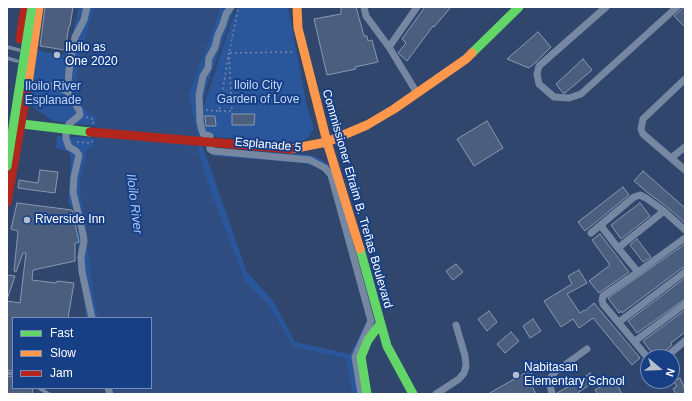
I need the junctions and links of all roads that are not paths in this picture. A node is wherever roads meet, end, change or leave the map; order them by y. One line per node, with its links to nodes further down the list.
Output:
1 (25, 7): 14 (main road)
2 (32, 7): 27 (main road, bridge)
3 (39, 7): 18 (main road)
4 (87, 7): 19 (street)
5 (231, 7): 48 (street, Esplanade 5)
6 (297, 7): 24 (main road, Commissioner Efraim B. Treñas Boulevard)
7 (364, 7): 13 (street)
8 (417, 7): 13 (street)
9 (519, 7): 20 (main road)
10 (606, 7): 11 (street)
11 (677, 7)
12 (7, 47): 14 (lane)
13 (389, 48): 20 (street)
14 (18, 50): 16 (main road)
15 (7, 58): 16 (lane)
16 (17, 61): 22 (main road)
17 (685, 79): 26 (street)
18 (27, 88): 19 (street); 21 (main road)
19 (67, 91): 23 (street)
20 (417, 93): 24 (main road)
21 (21, 124): 22 (main road); 23 (main road); 27 (main road)
22 (7, 125)
23 (66, 130): 24 (main road, bridge); 39 (street)
24 (326, 142): 41 (main road, Commissioner Efraim B. Treñas Boulevard)
25 (685, 147): 26 (street)
26 (671, 158): 28 (street)
27 (9, 170): 29 (main road)
28 (685, 170)
29 (7, 202)
30 (664, 211): 31 (street); 32 (street); 35 (street)
31 (601, 226): 33 (street); 35 (street)
32 (685, 230)
33 (591, 233)
34 (685, 238): 36 (street)
35 (618, 248): 36 (street)
36 (638, 272): 40 (street)
37 (685, 272): 40 (street)
38 (685, 304): 43 (street)
39 (92, 317)
40 (619, 322): 43 (street)
41 (380, 324): 49 (main road, Commissioner Efraim B. Treñas Boulevard); 50 (main road)
42 (456, 325): 51 (street)
43 (635, 341): 46 (street)
44 (682, 343): 47 (street)
45 (587, 349): 52 (street)
46 (641, 349)
47 (685, 351)
48 (361, 394)
49 (366, 394)
50 (413, 394)
51 (436, 394)
52 (552, 394)

